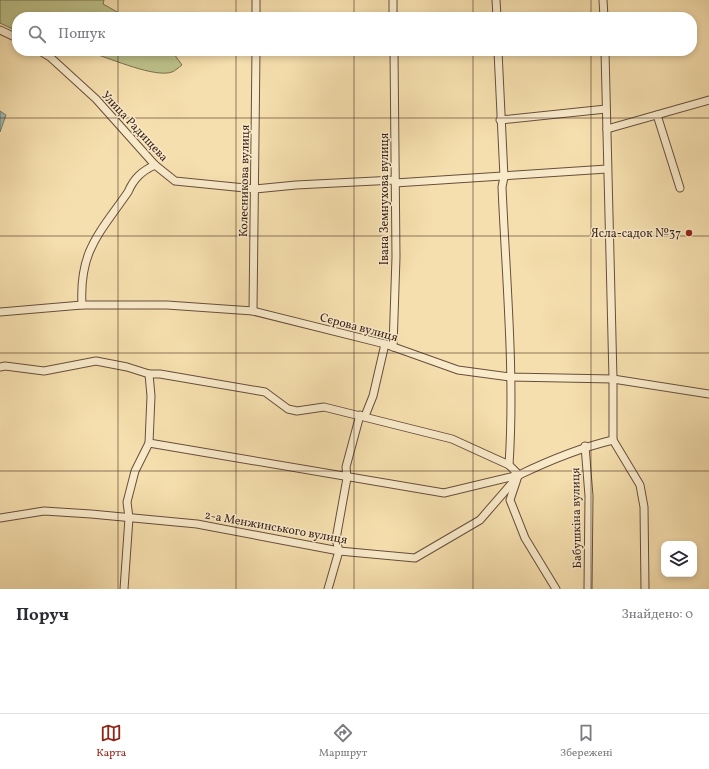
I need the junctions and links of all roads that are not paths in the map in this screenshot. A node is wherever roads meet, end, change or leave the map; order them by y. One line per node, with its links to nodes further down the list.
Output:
1 (256, 0): 5 (street)
2 (393, 0): 6 (street)
3 (496, 0): 7 (street)
4 (604, 0): 8 (street)
5 (256, 12)
6 (393, 12)
7 (497, 12)
8 (604, 12)
9 (0, 30): 10 (street)
10 (12, 36)
11 (48, 56): 21 (street, Улица Радищева)
12 (256, 56): 26 (street, Колесникова вулиця)
13 (394, 56): 24 (street, Івана Земнухова вулиця)
14 (498, 56): 19 (street)
15 (605, 56): 17 (street)
16 (709, 100): 18 (street)
17 (606, 109): 19 (street); 20 (street)
18 (657, 115): 20 (street); 25 (street)
19 (500, 120): 23 (street)
20 (607, 129): 22 (street)
21 (155, 165): 26 (street, Улица Радищева); 27 (street)
22 (607, 169): 23 (street, Улица Радищева); 35 (street)
23 (504, 177): 24 (street, Улица Радищева); 34 (street)
24 (395, 182): 26 (street, Улица Радищева); 31 (street, Івана Земнухова вулиця)
25 (680, 188)
26 (255, 189): 28 (street, Колесникова вулиця)
27 (82, 305): 28 (street, Сєрова вулиця); 29 (street, Сєрова вулиця)
28 (253, 311): 30 (street, Сєрова вулиця)
29 (0, 312)
30 (385, 344): 31 (street, Сєрова вулиця); 37 (street)
31 (393, 347): 34 (street, Сєрова вулиця)
32 (0, 367): 33 (street)
33 (149, 374): 37 (street); 39 (street)
34 (510, 376): 35 (street, Сєрова вулиця); 41 (street)
35 (613, 379): 36 (street, Сєрова вулиця); 38 (street)
36 (709, 394)
37 (363, 415): 41 (street); 43 (street)
38 (613, 440): 40 (street); 51 (street)
39 (149, 443): 43 (street); 45 (street)
40 (585, 446): 42 (street); 50 (street, Бабушкіна вулиця)
41 (509, 465): 42 (street)
42 (519, 475): 43 (street); 46 (street, 2-а Менжинського вулиця); 49 (street)
43 (348, 478): 46 (street)
44 (0, 518): 45 (street, 2-а Менжинського вулиця)
45 (129, 518): 46 (street, 2-а Менжинського вулиця); 47 (street)
46 (339, 551): 48 (street)
47 (124, 589)
48 (328, 589)
49 (556, 589)
50 (588, 589)
51 (645, 589)

